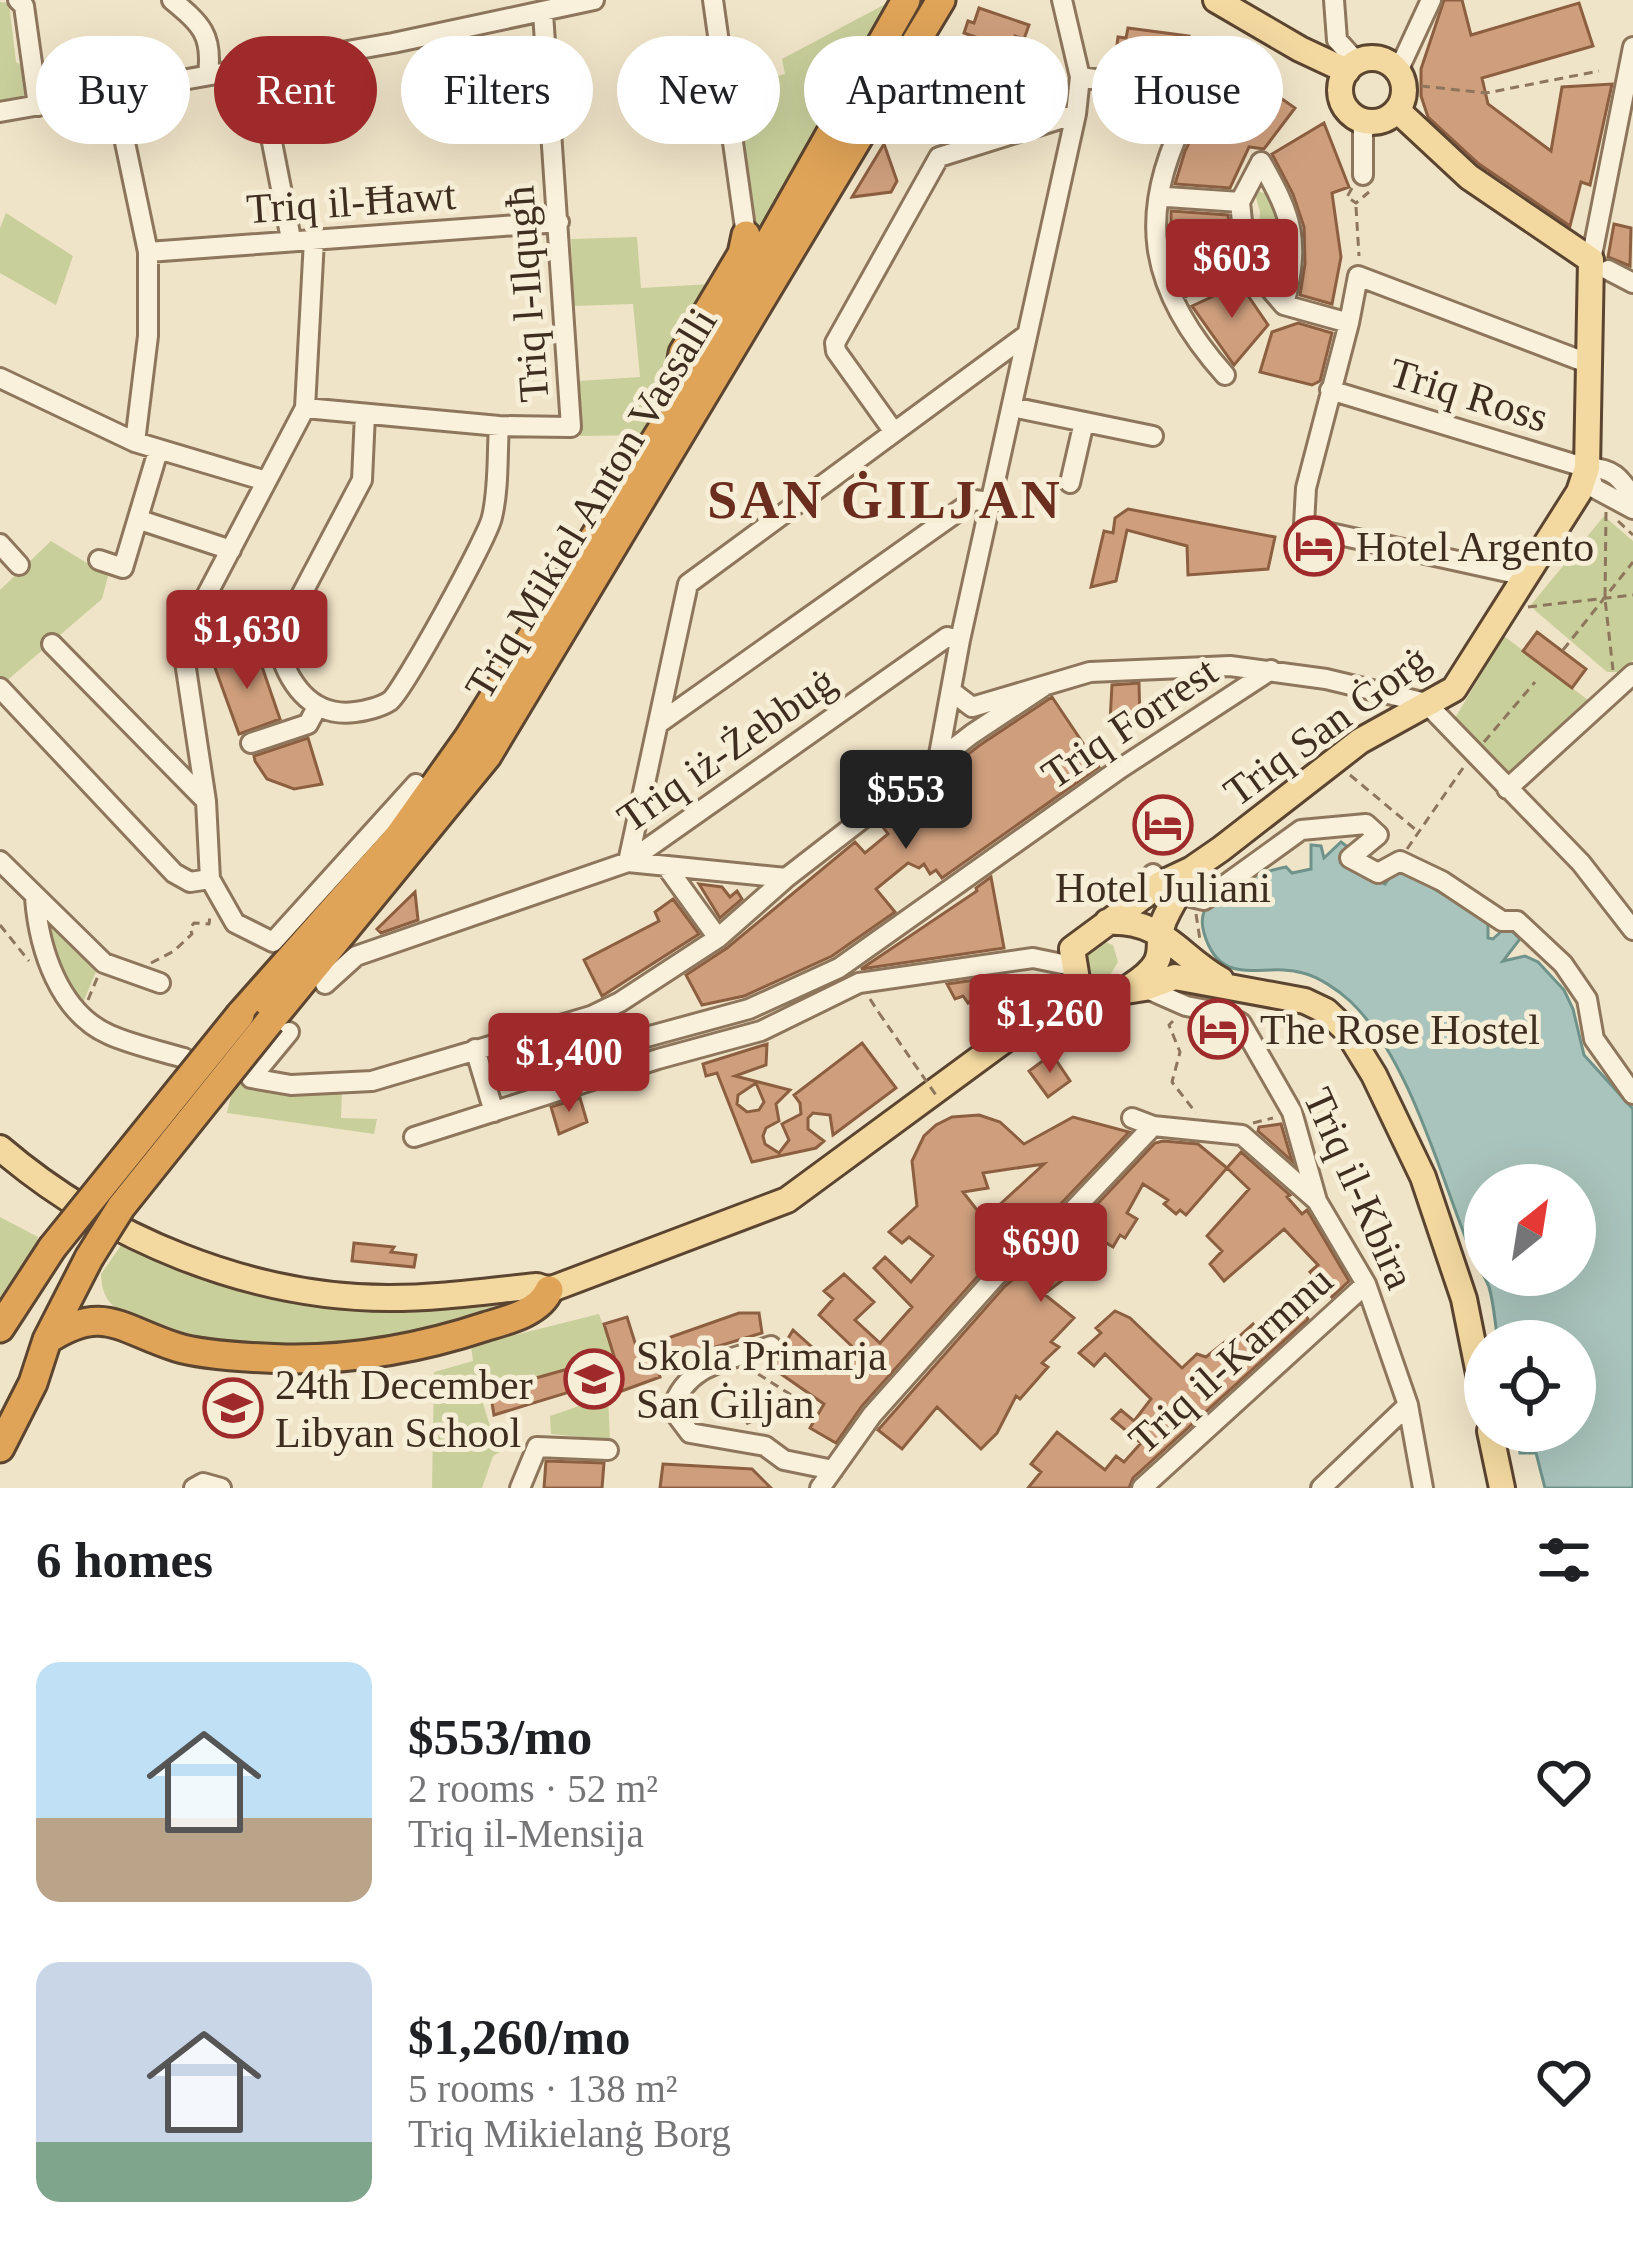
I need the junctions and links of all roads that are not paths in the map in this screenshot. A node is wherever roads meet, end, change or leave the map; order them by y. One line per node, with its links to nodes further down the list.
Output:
1 (17, 0): 22 (street)
2 (172, 0): 19 (street)
3 (594, 0): 12 (street)
4 (713, 0): 34 (street)
5 (940, 0): 13 (highway, Triq Mikiel Anton Vassalli)
6 (957, 0): 13 (highway)
7 (1062, 0): 21 (street)
8 (1216, 0): 16 (main road)
9 (1334, 0): 16 (street)
10 (1431, 0): 17 (street)
11 (905, 5): 51 (highway, Triq Mikiel Anton Vassalli)
12 (543, 13): 14 (street); 33 (street, Triq l-Ilqugħ)
13 (924, 30): 108 (highway, Triq Mikiel Anton Vassalli)
14 (377, 44)
15 (1633, 47): 39 (street, Triq San Ġorġ)
16 (1345, 68): 17 (main road); 27 (main road)
17 (1398, 71): 24 (main road)
18 (214, 73): 19 (street)
19 (208, 74): 20 (street)
20 (190, 77)
21 (1081, 77): 26 (street); 46 (street)
22 (36, 92)
23 (36, 106): 25 (street)
24 (1397, 110): 27 (main road); 39 (main road)
25 (0, 112)
26 (1076, 114): 44 (street); 55 (street)
27 (1356, 123): 30 (street)
28 (125, 144): 37 (street)
29 (272, 144): 35 (street)
30 (1363, 179)
31 (1167, 197): 32 (street)
32 (1240, 202): 38 (street); 42 (street)
33 (559, 222): 36 (street, Triq il-Ħawt); 54 (street, Triq l-Ilqugħ)
34 (746, 235): 51 (highway)
35 (291, 239): 36 (street, Triq il-Ħawt); 37 (street, Triq il-Ħawt)
36 (314, 240): 49 (street)
37 (148, 252): 57 (street)
38 (1246, 261): 41 (street); 42 (street)
39 (1600, 265): 40 (street); 45 (main road, Triq San Ġorġ)
40 (1633, 284)
41 (1176, 289)
42 (1284, 304): 43 (street)
43 (1349, 323): 45 (street); 48 (street)
44 (1025, 336): 50 (street); 55 (street)
45 (1590, 364): 59 (main road, Triq San Ġorġ)
46 (1225, 375)
47 (0, 378): 57 (street)
48 (1330, 390): 59 (street, Triq Ross); 70 (street)
49 (305, 407): 52 (street); 60 (street)
50 (1012, 407): 53 (street); 63 (street)
51 (674, 412): 123 (highway, Triq Mikiel Anton Vassalli, bridge)
52 (365, 415): 54 (street); 80 (street)
53 (1084, 422): 56 (street); 61 (street)
54 (499, 425): 80 (street)
55 (894, 432): 81 (street)
56 (1153, 436)
57 (136, 442): 58 (street)
58 (158, 451): 60 (street); 68 (street)
59 (1587, 468): 62 (street, Triq Ross); 64 (street, Triq Ross); 70 (main road, Triq San Ġorġ)
60 (266, 481): 67 (street)
61 (1070, 483)
62 (1633, 498)
63 (990, 502): 71 (street); 81 (street)
64 (1633, 509)
65 (146, 522): 67 (street)
66 (0, 544): 69 (street)
67 (231, 550): 87 (street)
68 (99, 560)
69 (19, 565)
70 (1526, 576): 78 (main road, Triq San Ġorġ)
71 (960, 640): 77 (street); 89 (street, Triq iż-Żebbuġ)
72 (52, 644): 87 (street)
73 (1271, 670): 75 (street); 78 (street); 100 (street, Triq Forrest)
74 (1633, 674): 86 (street)
75 (1046, 685): 79 (street); 82 (street)
76 (0, 688): 92 (street)
77 (951, 691): 79 (street); 84 (street)
78 (1426, 704): 86 (street); 93 (main road, Triq San Ġorġ)
79 (972, 707): 82 (street)
80 (316, 709): 83 (street)
81 (658, 724): 89 (street)
82 (984, 725): 84 (street)
83 (251, 743)
84 (938, 760): 91 (street)
85 (416, 784): 92 (street)
86 (1507, 789): 96 (street)
87 (206, 801): 92 (street)
88 (0, 861): 94 (street)
89 (628, 862): 90 (street); 104 (street, Triq iż-Żebbuġ)
90 (666, 866): 91 (street); 98 (street)
91 (786, 878): 98 (street)
92 (210, 879)
93 (1166, 889): 95 (main road); 97 (main road); 99 (main road); 111 (street)
94 (34, 898): 102 (street); 110 (street)
95 (1104, 922): 97 (main road); 101 (main road)
96 (1633, 931)
97 (1162, 933): 99 (main road); 106 (main road)
98 (718, 938): 107 (street)
99 (1189, 957): 105 (main road)
100 (839, 968): 103 (street); 107 (street, Triq Forrest)
101 (1075, 976): 103 (street); 106 (main road); 120 (main road)
102 (160, 983)
103 (859, 983): 112 (street)
104 (325, 984)
105 (1234, 987): 106 (main road); 121 (main road)
106 (1134, 989): 117 (street, Triq il-Kbira)
107 (590, 1016): 109 (street)
108 (280, 1026): 109 (street); 118 (highway, Triq Mikiel Anton Vassalli, bridge)
109 (475, 1048): 112 (street)
110 (184, 1058)
111 (1633, 1094)
112 (494, 1112): 115 (street)
113 (1132, 1118): 114 (street)
114 (1153, 1126): 117 (street); 130 (street)
115 (414, 1137)
116 (0, 1148): 120 (main road)
117 (1317, 1201): 119 (street, Triq il-Kbira)
118 (89, 1258): 122 (highway); 124 (highway)
119 (1366, 1284): 126 (street, Triq il-Kbira); 135 (street, Triq il-Karmnu)
120 (549, 1291): 122 (highway)
121 (1467, 1320)
122 (118, 1322): 124 (highway)
123 (1, 1324)
124 (47, 1340): 127 (highway)
125 (771, 1346): 130 (street)
126 (1408, 1406): 136 (street); 137 (street, Triq il-Kbira)
127 (0, 1448)
128 (608, 1450): 133 (street)
129 (1494, 1452): 138 (main road)
130 (832, 1470): 134 (street)
131 (194, 1488): 132 (street)
132 (221, 1488)
133 (520, 1488)
134 (820, 1488)
135 (1142, 1488)
136 (1321, 1488)
137 (1423, 1488)
138 (1502, 1488)

